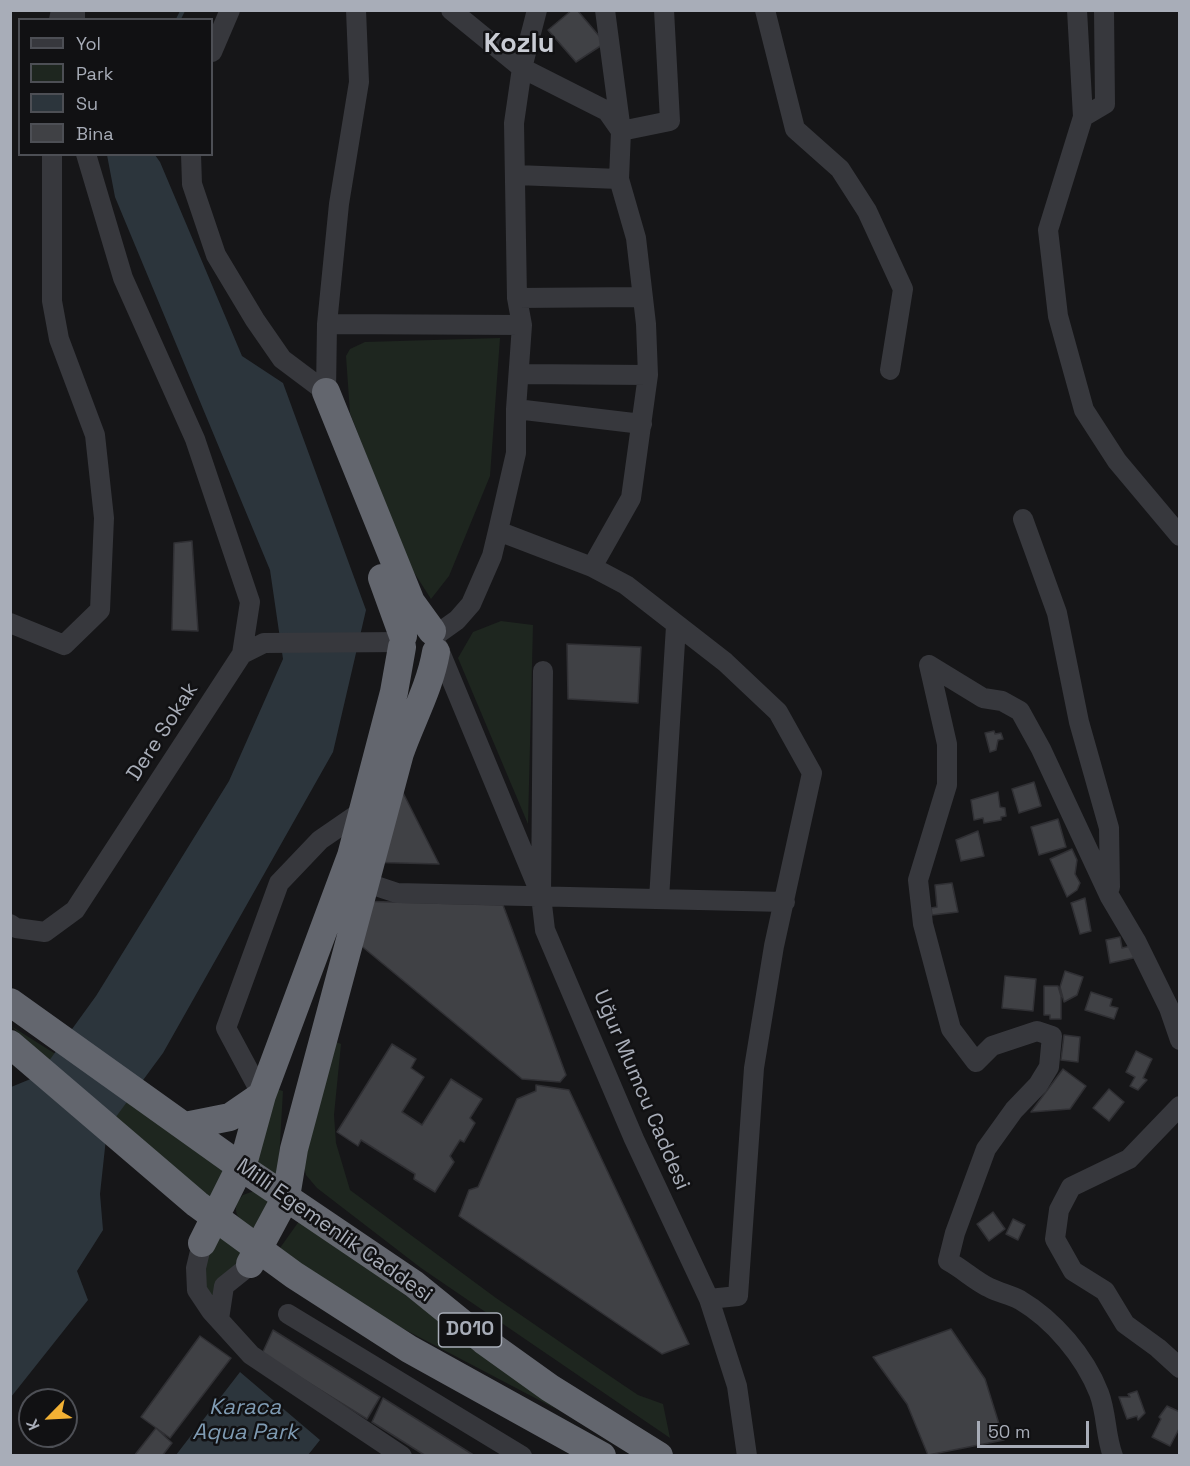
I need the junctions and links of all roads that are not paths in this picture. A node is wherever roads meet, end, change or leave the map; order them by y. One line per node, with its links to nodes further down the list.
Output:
1 (230, 10): 10 (street)
2 (356, 10): 21 (street)
3 (451, 10): 11 (street)
4 (537, 10): 11 (street)
5 (605, 10): 13 (street)
6 (664, 10): 13 (street)
7 (765, 10): 23 (street)
8 (1077, 10): 12 (street)
9 (1104, 10): 12 (street)
10 (213, 50)
11 (522, 69): 13 (street); 17 (street)
12 (1083, 117): 31 (street)
13 (621, 131): 18 (street)
14 (52, 156): 33 (street)
15 (87, 156): 37 (street)
16 (191, 156): 26 (street)
17 (516, 175): 18 (street); 20 (street)
18 (619, 178): 19 (street)
19 (644, 297): 20 (street); 25 (street)
20 (517, 298): 22 (street)
21 (327, 324): 22 (street); 26 (street)
22 (522, 324): 24 (street)
23 (890, 370)
24 (520, 374): 25 (street); 27 (street)
25 (648, 375): 28 (street)
26 (326, 392): 35 (highway); 36 (highway)
27 (516, 410): 28 (street); 30 (street)
28 (642, 424): 32 (street)
29 (1023, 519): 42 (street)
30 (498, 531): 32 (street); 35 (street)
31 (1179, 536)
32 (592, 567): 34 (street)
33 (10, 623)
34 (676, 626): 43 (street); 44 (street)
35 (436, 641): 36 (highway); 40 (highway); 41 (street)
36 (402, 642): 37 (street); 39 (highway)
37 (242, 654): 45 (street, Dere Sokak)
38 (543, 671): 41 (street)
39 (365, 809): 49 (highway); 49 (street)
40 (367, 883): 41 (street); 53 (highway)
41 (541, 896): 43 (street); 57 (street, Uğur Mumcu Caddesi)
42 (1110, 897): 47 (street); 69 (street)
43 (659, 899): 44 (street)
44 (785, 902): 57 (street)
45 (10, 924)
46 (10, 1002): 51 (highway, Milli Egemenlik Caddesi / D010)
47 (1179, 1040)
48 (16, 1048): 54 (highway)
49 (262, 1095): 51 (highway); 52 (highway)
50 (1179, 1106): 62 (street)
51 (176, 1120): 52 (highway, Milli Egemenlik Caddesi / D010)
52 (241, 1167): 53 (highway, Milli Egemenlik Caddesi / D010); 54 (highway)
53 (297, 1204): 56 (highway); 67 (highway, Milli Egemenlik Caddesi / D010)
54 (206, 1211): 55 (highway); 56 (highway)
55 (202, 1243): 59 (street)
56 (254, 1258): 59 (street); 60 (highway, D010)
57 (709, 1299): 68 (street, Uğur Mumcu Caddesi)
58 (288, 1314): 63 (street)
59 (219, 1319): 64 (street)
60 (409, 1349): 61 (highway, D010); 63 (street)
61 (442, 1366): 63 (street); 66 (highway, D010)
62 (1179, 1368)
63 (417, 1392): 65 (street)
64 (402, 1455)
65 (522, 1455)
66 (602, 1455)
67 (659, 1455)
68 (747, 1455)
69 (1113, 1455)

